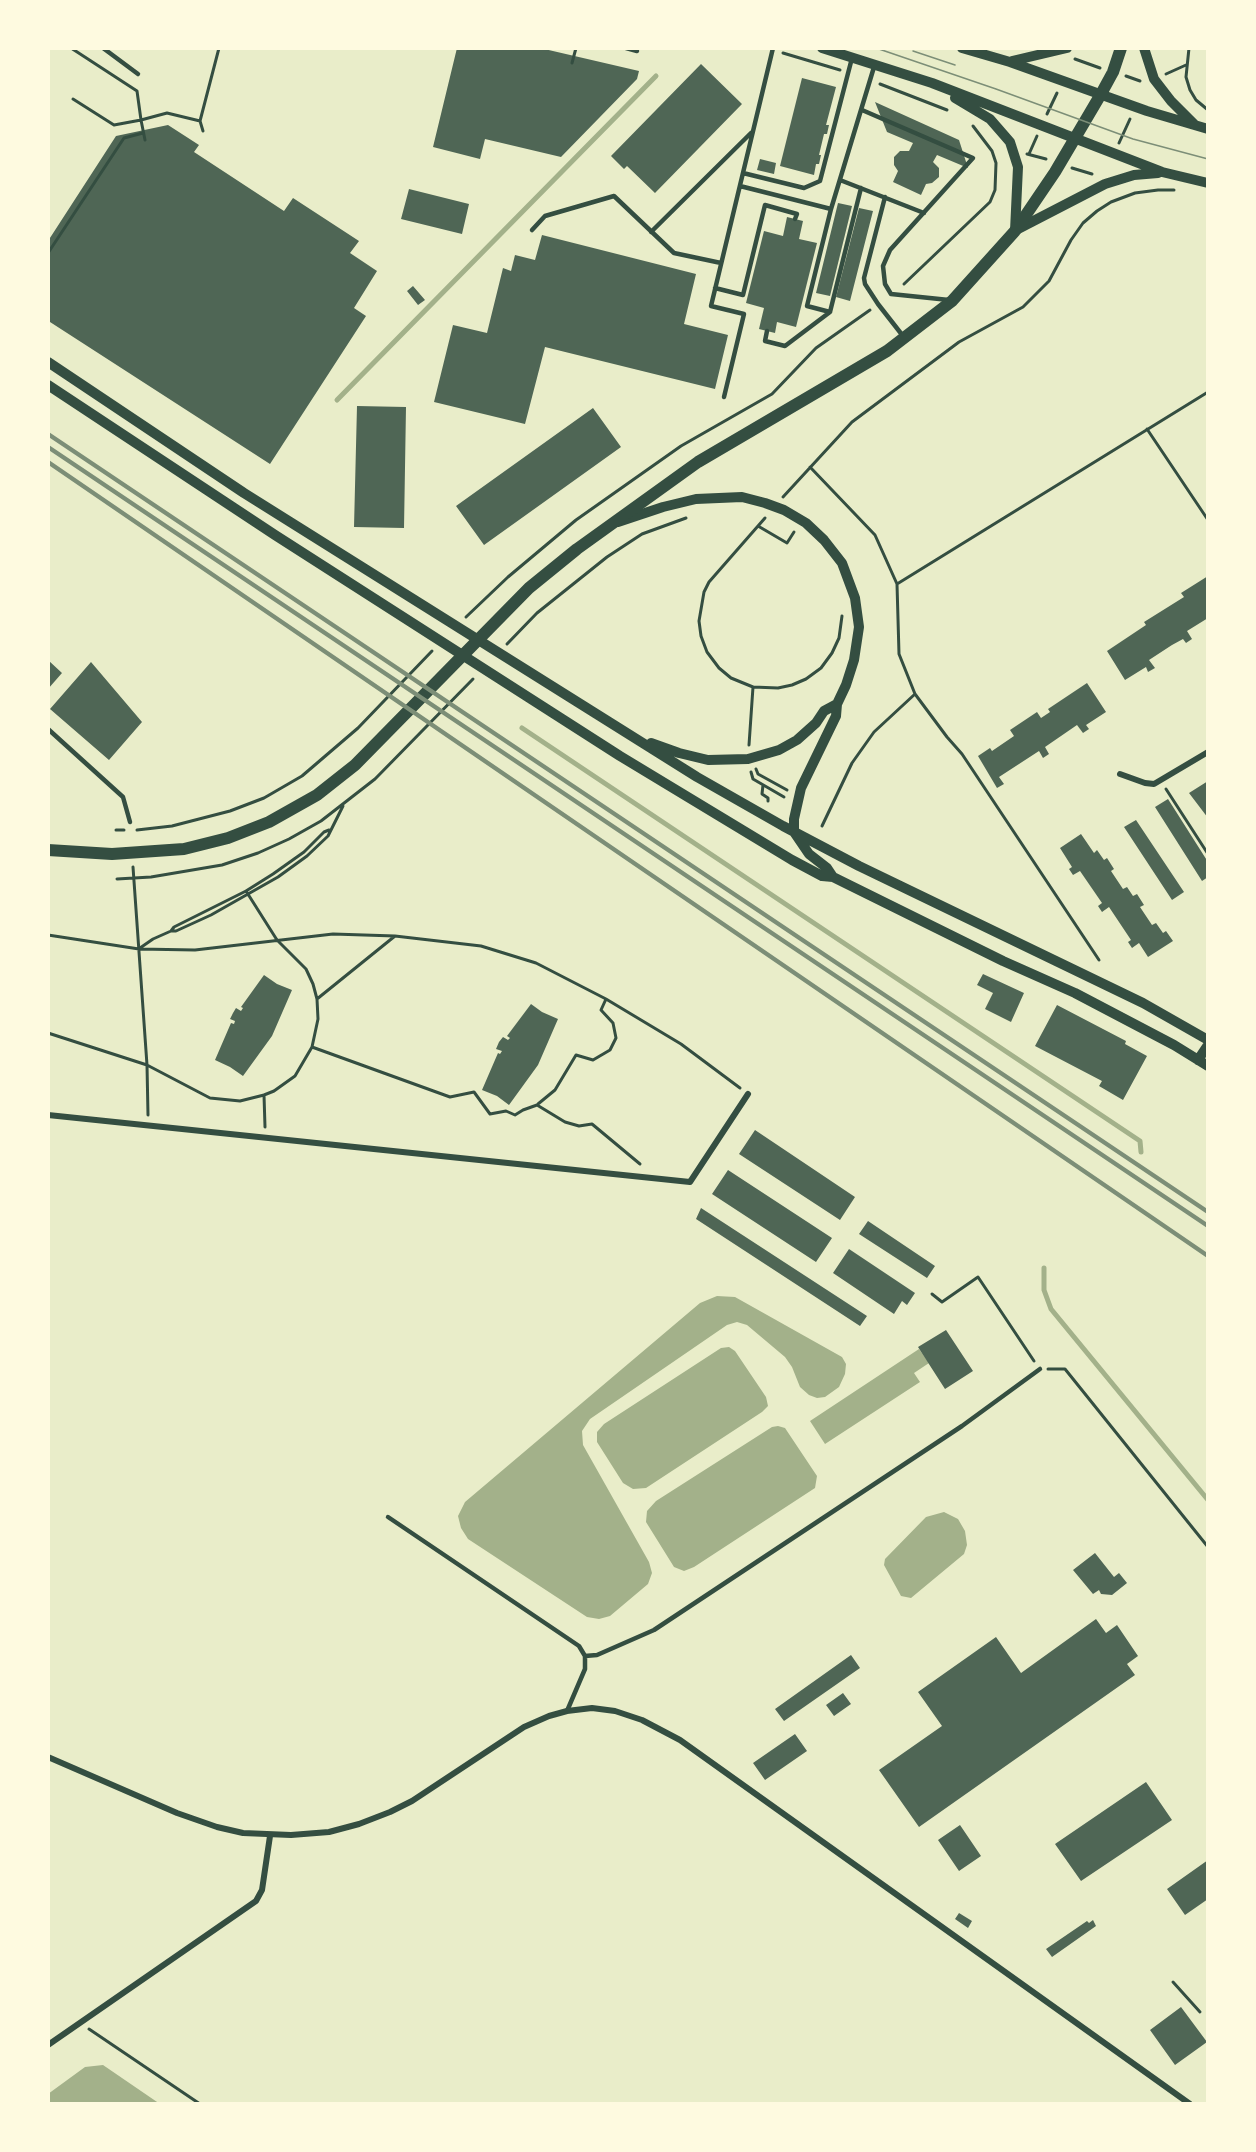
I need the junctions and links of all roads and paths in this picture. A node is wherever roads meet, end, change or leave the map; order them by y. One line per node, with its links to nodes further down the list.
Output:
1 (71, 48): 29 (path)
2 (103, 48): 19 (lane)
3 (219, 48): 30 (path)
4 (576, 48): 16 (path)
5 (626, 48): 13 (lane)
6 (822, 48): 14 (street)
7 (962, 48): 15 (street)
8 (1067, 48): 15 (street)
9 (1121, 48): 23 (main road)
10 (1144, 48): 32 (street)
11 (1189, 48): 27 (path)
12 (772, 49): 18 (path); 36 (lane)
13 (637, 51)
14 (852, 57): 17 (street); 18 (lane)
15 (1010, 62): 21 (street)
16 (572, 63)
17 (875, 64): 20 (lane); 22 (street)
18 (848, 73): 43 (lane)
19 (138, 74)
20 (870, 80): 26 (lane); 28 (path)
21 (1063, 80): 23 (street); 33 (path)
22 (932, 83): 33 (street); 54 (street)
23 (1101, 94): 25 (street); 38 (main road)
24 (73, 99): 29 (path)
25 (1136, 107): 32 (street); 40 (path)
26 (862, 110): 44 (lane); 51 (lane)
27 (1208, 110)
28 (952, 112)
29 (141, 120): 30 (path); 37 (path)
30 (200, 121): 35 (path)
31 (966, 122): 59 (path)
32 (1195, 125): 34 (street)
33 (1042, 126): 38 (street); 41 (path)
34 (1208, 129)
35 (203, 131)
36 (753, 131): 43 (lane); 55 (lane)
37 (143, 133): 39 (path); 56 (path)
38 (1076, 138): 40 (street); 54 (main road)
39 (145, 140)
40 (1114, 153): 42 (street)
41 (1029, 154)
42 (1162, 172): 45 (street); 54 (street)
43 (743, 173): 46 (lane)
44 (840, 180): 47 (lane); 50 (lane)
45 (1208, 183)
46 (740, 186): 50 (lane); 57 (lane)
47 (861, 188): 49 (lane); 62 (lane)
48 (1182, 192): 70 (path)
49 (885, 197): 51 (lane); 61 (lane)
50 (831, 209): 62 (lane)
51 (924, 213): 59 (lane)
52 (795, 219): 58 (lane)
53 (532, 230): 55 (lane)
54 (1015, 231): 60 (main road)
55 (651, 232): 57 (lane)
56 (48, 253)
57 (721, 263): 58 (lane)
58 (716, 288): 68 (lane)
59 (891, 294): 60 (lane)
60 (952, 301): 64 (main road)
61 (878, 304): 64 (lane); 84 (path)
62 (830, 312): 63 (lane)
63 (767, 331)
64 (905, 339): 77 (main road)
65 (48, 362): 71 (street)
66 (48, 385): 73 (street)
67 (1208, 392): 69 (path)
68 (724, 397)
69 (1146, 429): 76 (path); 81 (path)
70 (810, 467): 72 (path); 81 (path)
71 (244, 493): 73 (street); 80 (street)
72 (782, 505): 77 (street); 90 (street)
73 (234, 508): 82 (street)
74 (765, 517): 78 (path)
75 (686, 518): 86 (path)
76 (1208, 519)
77 (612, 524): 108 (main road)
78 (758, 525): 79 (path); 88 (path)
79 (801, 538)
80 (385, 582): 82 (street); 92 (street)
81 (897, 584): 89 (path)
82 (373, 598): 111 (street)
83 (842, 611): 88 (path)
84 (461, 622)
85 (437, 646): 106 (path)
86 (500, 651)
87 (475, 677): 103 (path)
88 (753, 687): 93 (path)
89 (915, 694): 105 (path); 119 (path)
90 (837, 704): 92 (street); 107 (street)
91 (48, 729): 104 (lane)
92 (633, 736): 107 (street)
93 (749, 747)
94 (1208, 752): 98 (street)
95 (754, 766): 100 (path)
96 (749, 767): 99 (path)
97 (1120, 774): 98 (street)
98 (1161, 780): 109 (path)
99 (763, 785): 101 (path); 102 (path)
100 (786, 789)
101 (784, 796)
102 (768, 801)
103 (345, 804): 112 (path); 113 (path)
104 (130, 822)
105 (822, 826)
106 (148, 830)
107 (794, 832): 111 (street); 118 (street)
108 (48, 850)
109 (1208, 854)
110 (133, 857): 117 (path)
111 (833, 877): 120 (street)
112 (117, 879)
113 (247, 893): 116 (path); 117 (path)
114 (48, 935): 117 (path)
115 (395, 936): 116 (path); 121 (path); 122 (path)
116 (277, 940): 117 (path); 121 (path)
117 (139, 949): 128 (path)
118 (1047, 958): 120 (street); 124 (street)
119 (1099, 960)
120 (1038, 976): 127 (street)
121 (317, 999): 126 (path)
122 (606, 999): 130 (path); 132 (path)
123 (48, 1033): 128 (path)
124 (1208, 1041)
125 (1208, 1045): 127 (street)
126 (312, 1047): 131 (path); 132 (path)
127 (1198, 1060): 129 (street)
128 (147, 1065): 131 (path); 134 (path)
129 (1208, 1066)
130 (748, 1094): 136 (street)
131 (264, 1095): 135 (path)
132 (537, 1105): 136 (path)
133 (48, 1115): 134 (street)
134 (148, 1126): 135 (street)
135 (265, 1138): 136 (street)
136 (657, 1179)
137 (932, 1294): 138 (path)
138 (1040, 1370): 140 (path); 141 (lane)
139 (388, 1517): 141 (lane)
140 (1208, 1547)
141 (585, 1656): 142 (lane)
142 (567, 1711): 144 (street); 150 (street)
143 (48, 1757): 144 (street)
144 (270, 1836): 147 (street)
145 (1173, 1982): 146 (path)
146 (1200, 2012)
147 (80, 2024): 148 (street); 149 (path)
148 (48, 2045)
149 (200, 2104)
150 (1190, 2104)

